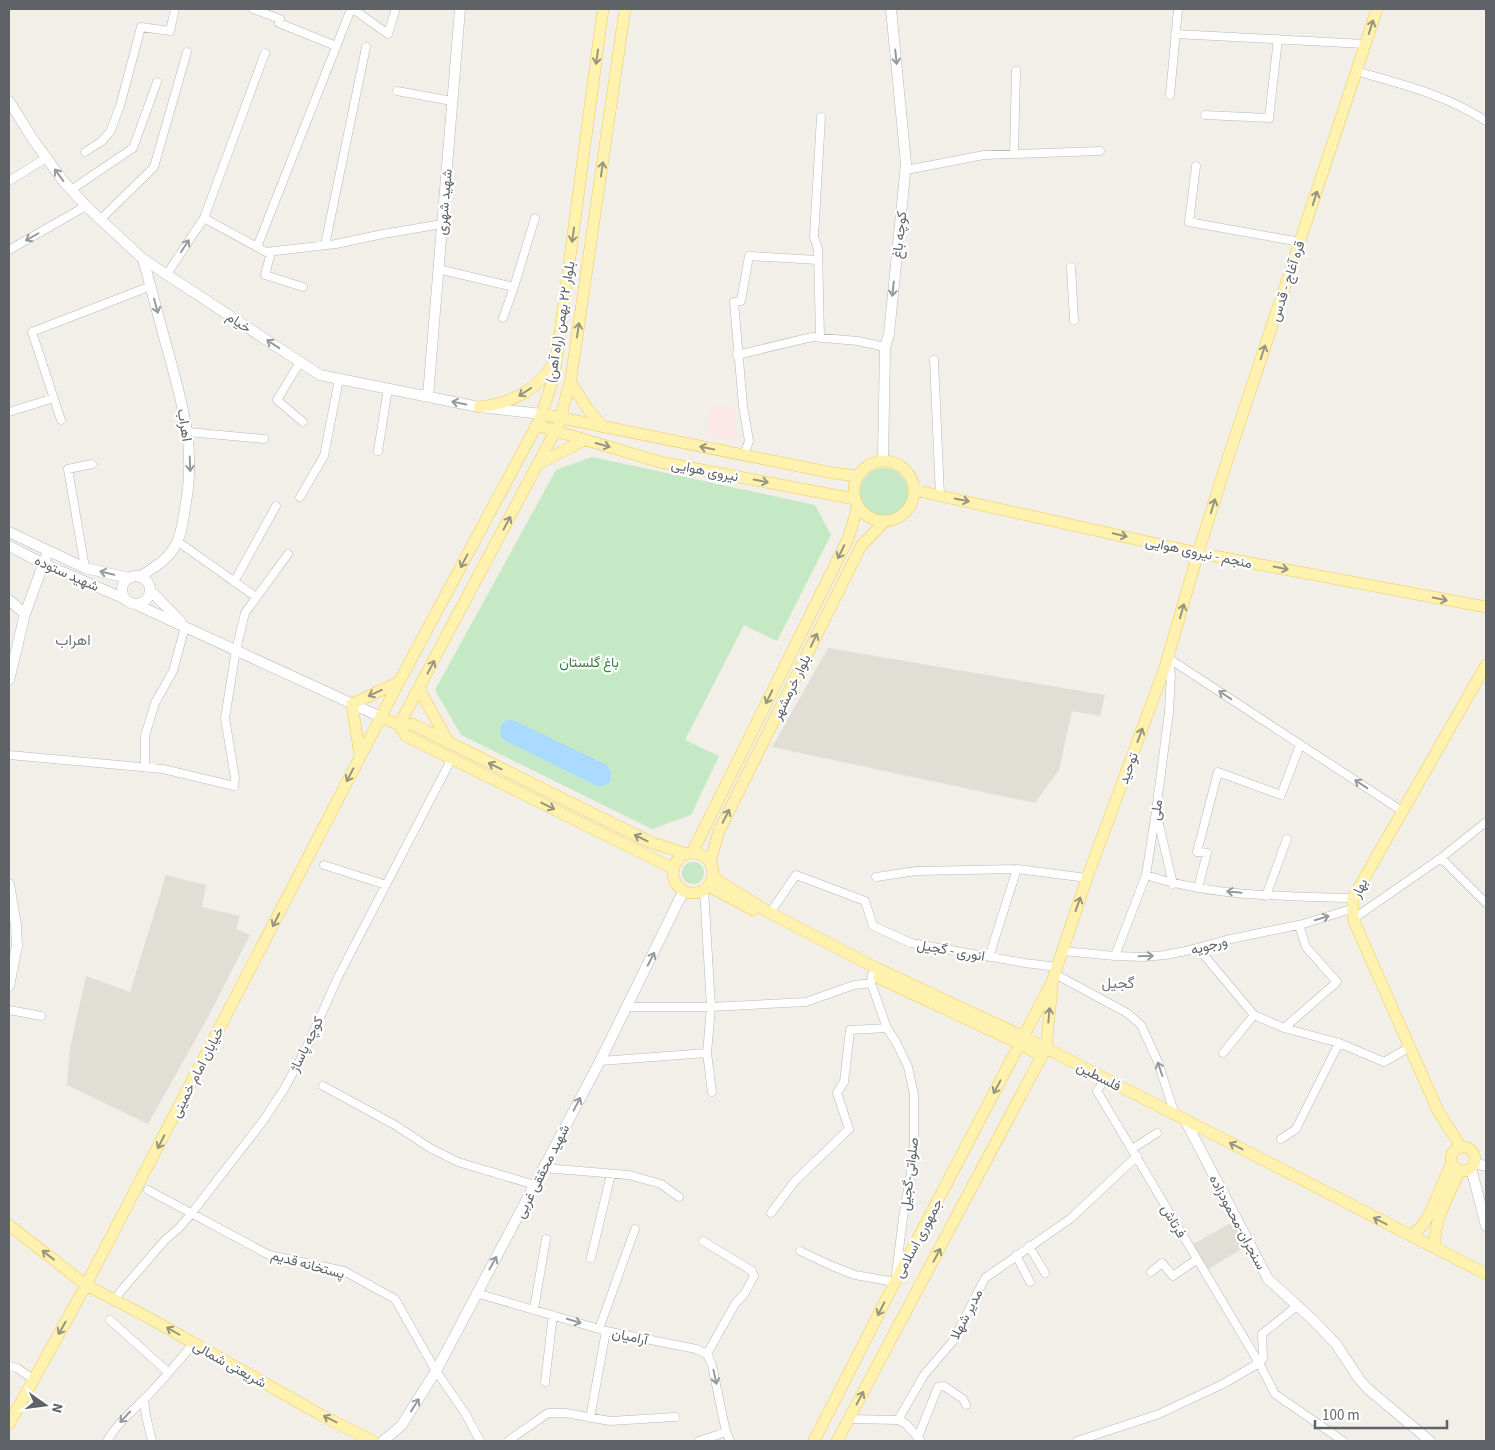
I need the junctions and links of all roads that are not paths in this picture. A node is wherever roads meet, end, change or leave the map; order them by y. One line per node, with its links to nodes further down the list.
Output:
1 (175, 9): 29 (street)
2 (253, 9): 14 (street)
3 (352, 9): 10 (street); 14 (street)
4 (460, 9): 24 (street, شهید شهری)
5 (603, 9): 59 (main road, بلوار ۲۲ بهمن (راه آهن), one-way to 59)
6 (625, 9): 63 (main road, بلوار ۲۲ بهمن (راه آهن), one-way to 6)
7 (891, 9): 33 (street, کوچه باغ, one-way to 33)
8 (1178, 9): 11 (street)
9 (1377, 9): 13 (main road, قره آغاج - قدس, one-way to 9)
10 (395, 11)
11 (1175, 34): 12 (street); 22 (street)
12 (1278, 39): 13 (street); 25 (street)
13 (1365, 44): 19 (main road, قره آغاج - قدس)
14 (336, 46): 43 (street)
15 (366, 47): 42 (street)
16 (187, 52): 39 (street)
17 (265, 53): 37 (street)
18 (1016, 71): 30 (street)
19 (1356, 71): 27 (street); 41 (main road, قره آغاج - قدس, one-way to 19)
20 (157, 82): 35 (street)
21 (397, 91): 24 (street)
22 (1170, 96)
23 (9, 101): 31 (street, خیام)
24 (452, 101): 40 (street, شهید شهری)
25 (1204, 115)
26 (820, 117): 47 (street)
27 (1486, 121)
28 (1100, 151): 30 (street)
29 (84, 152)
30 (1014, 154): 33 (street)
31 (46, 158): 34 (street); 35 (street, خیام, one-way to 31)
32 (1196, 166): 41 (street)
33 (906, 170): 57 (street, کوچه باغ, one-way to 57)
34 (9, 181)
35 (71, 190): 36 (street, خیام)
36 (86, 206): 39 (street, خیام); 44 (street, one-way to 44)
37 (204, 218): 43 (street); 50 (street, one-way to 37)
38 (535, 218): 53 (street)
39 (101, 219): 46 (street, خیام)
40 (442, 224): 42 (street); 49 (street, شهید شهری)
41 (1300, 242): 95 (main road, قره آغاج - قدس, one-way to 41)
42 (325, 245): 45 (street)
43 (257, 247): 45 (street)
44 (9, 250)
45 (271, 252): 52 (street)
46 (143, 259): 50 (street, خیام); 51 (street, اهراب)
47 (818, 260): 56 (street); 58 (street)
48 (1071, 267): 55 (street)
49 (438, 269): 53 (street); 65 (street, شهید شهری)
50 (167, 274): 61 (street, خیام, one-way to 50)
51 (151, 286): 66 (street); 75 (street, اهراب, one-way to 75)
52 (303, 287)
53 (514, 287): 54 (street)
54 (503, 318)
55 (1074, 320)
56 (820, 338): 57 (street); 58 (street)
57 (885, 347): 81 (street, کوچه باغ)
58 (737, 355): 80 (street)
59 (557, 356): 67 (main road, one-way to 67); 69 (main road, بلوار ۲۲ بهمن (راه آهن))
60 (934, 360): 86 (street)
61 (300, 362): 62 (street, خیام); 72 (street)
62 (340, 379): 64 (street, خیام); 87 (street)
63 (570, 381): 70 (main road, بلوار ۲۲ بهمن (راه آهن)); 74 (main road)
64 (388, 388): 65 (street, خیام); 79 (street)
65 (428, 396): 67 (street, خیام, one-way to 65)
66 (54, 398): 68 (street); 71 (street)
67 (479, 407): 69 (street, خیام)
68 (9, 412)
69 (542, 414): 70 (main road, نیروی هوایی); 73 (main road, بلوار ۲۲ بهمن (راه آهن))
70 (561, 417): 74 (main road, نیروی هوایی); 76 (main road, بلوار ۲۲ بهمن (راه آهن))
71 (61, 420)
72 (303, 422)
73 (536, 426): 76 (main road, نیروی هوایی); 113 (main road, بلوار ۲۲ بهمن (راه آهن), one-way to 113)
74 (603, 427): 80 (main road, نیروی هوایی, one-way to 74)
75 (188, 432): 77 (street); 92 (street, اهراب, one-way to 92)
76 (556, 432): 78 (main road, نیروی هوایی); 83 (main road)
77 (264, 440)
78 (585, 440): 83 (main road); 88 (main road, نیروی هوایی, one-way to 88)
79 (378, 451)
80 (744, 455): 84 (main road, نیروی هوایی)
81 (884, 460): 84 (main road); 85 (main road)
82 (92, 464): 98 (street)
83 (539, 464): 114 (main road, one-way to 83)
84 (858, 476): 88 (main road)
85 (914, 490): 86 (main road, منجم - نیروی هوایی); 90 (main road)
86 (940, 496): 95 (main road, منجم - نیروی هوایی, one-way to 95)
87 (300, 497)
88 (857, 503): 90 (main road); 117 (main road, بلوار خرمشهر, one-way to 117)
89 (276, 506): 100 (street)
90 (885, 520): 118 (main road, بلوار خرمشهر, one-way to 90)
91 (9, 532): 94 (street, شهید ستوده)
92 (177, 541): 99 (street, اهراب); 100 (street)
93 (9, 546): 97 (street, شهید ستوده)
94 (48, 551): 97 (street); 98 (street, شهید ستوده)
95 (1198, 553): 106 (main road, منجم - نیروی هوایی, one-way to 106); 110 (main road, توحید, one-way to 95)
96 (288, 554): 102 (street)
97 (42, 562): 103 (street, شهید ستوده); 107 (street)
98 (85, 568): 99 (street, شهید ستوده, one-way to 98)
99 (134, 578): 101 (street); 103 (street)
100 (234, 582): 102 (street)
101 (150, 590): 105 (street); 108 (street)
102 (256, 597): 109 (street)
103 (125, 599): 105 (street)
104 (9, 600): 107 (street)
105 (135, 604): 108 (street)
106 (1486, 607)
107 (25, 614): 112 (street)
108 (185, 627): 109 (street); 125 (street)
109 (236, 650): 115 (street); 125 (street)
110 (1168, 658): 121 (street, one-way to 110); 126 (street, ملی); 138 (main road, توحید, one-way to 110)
111 (1486, 665): 127 (main road, بهار)
112 (9, 680)
113 (399, 682): 115 (main road, one-way to 115); 116 (main road, بلوار ۲۲ بهمن (راه آهن))
114 (419, 689): 119 (main road); 120 (main road)
115 (352, 704): 116 (street); 123 (main road)
116 (381, 717): 119 (main road); 123 (main road, خیابان امام خمینی)
117 (760, 717): 118 (main road); 130 (main road, بلوار خرمشهر)
118 (772, 724): 132 (main road, بلوار خرمشهر, one-way to 118)
119 (399, 725): 120 (main road); 124 (main road)
120 (450, 743): 130 (main road, one-way to 120)
121 (1300, 744): 127 (street, one-way to 121); 143 (street)
122 (9, 755): 125 (street)
123 (360, 756): 209 (main road, خیابان امام خمینی, one-way to 209)
124 (452, 758): 134 (main road, one-way to 134); 142 (street, کوچه پاساژ)
125 (145, 767)
126 (1156, 811): 136 (street, ملی); 141 (street)
127 (1402, 811): 147 (main road, بهار)
128 (1486, 822): 131 (street, ورجویه)
129 (1287, 839): 145 (street)
130 (690, 854): 132 (main road); 134 (main road)
131 (1441, 858): 146 (street); 147 (street, ورجویه)
132 (710, 862): 140 (main road)
133 (324, 865): 142 (street)
134 (674, 869): 144 (main road)
135 (1017, 869): 137 (street); 138 (street); 153 (street)
136 (1146, 875): 141 (street); 152 (street, ملی)
137 (876, 877)
138 (1087, 878): 151 (main road, توحید, one-way to 138)
139 (9, 884): 154 (street)
140 (708, 884): 144 (main road); 148 (main road, فلسطین); 156 (main road, فلسطین); 159 (street)
141 (1174, 884): 143 (street)
142 (386, 885): 191 (street, کوچه پاساژ)
143 (1198, 888): 145 (street, one-way to 143)
144 (684, 890): 158 (street, شهید محققی غربی, one-way to 144)
145 (1266, 896): 147 (street)
146 (1486, 903)
147 (1352, 909): 149 (street, ورجویه, one-way to 147); 167 (main road, بهار)
148 (770, 913): 153 (street, انوری - گجیل); 156 (main road, فلسطین)
149 (1299, 925): 150 (street, ورجویه); 164 (street)
150 (1198, 948): 152 (street, ورجویه, one-way to 150); 161 (street)
151 (1063, 951): 152 (street, ورجویه); 155 (main road, توحید)
152 (1115, 956)
153 (990, 957): 155 (street, انوری - گجیل)
154 (11, 961): 157 (street)
155 (1055, 974): 165 (main road, جمهوری اسلامی); 168 (main road, one-way to 155); 175 (street, one-way to 155)
156 (873, 975): 159 (street); 163 (street, صلواتی-گجیل); 165 (main road, فلسطین)
157 (9, 986)
158 (627, 1007): 159 (street); 171 (street, شهید محققی غربی)
159 (711, 1007): 169 (street)
160 (9, 1010): 162 (street)
161 (1254, 1015): 164 (street); 170 (street)
162 (41, 1016)
163 (887, 1028): 190 (street); 207 (street, صلواتی-گجیل)
164 (1284, 1028): 166 (street)
165 (1022, 1040): 168 (main road, فلسطین); 207 (main road, جمهوری اسلامی, one-way to 207)
166 (1340, 1043): 167 (street); 178 (street)
167 (1410, 1047): 176 (main road, بهار)
168 (1044, 1052): 172 (main road, فلسطین); 230 (main road, جمهوری اسلامی, one-way to 168)
169 (707, 1053): 171 (street); 174 (street)
170 (1223, 1053)
171 (600, 1061): 185 (street, شهید محققی غربی, one-way to 171)
172 (1105, 1079): 175 (main road, فلسطین); 180 (street, فرتاش)
173 (323, 1086): 187 (street)
174 (712, 1092)
175 (1180, 1118): 195 (main road, فلسطین, one-way to 175); 212 (street, سنجران-محمودزاده)
176 (1444, 1122): 179 (main road, بهار); 182 (main road, بهار)
177 (1156, 1133): 180 (street)
178 (1281, 1139)
179 (1461, 1147): 182 (main road); 183 (main road)
180 (1132, 1149): 181 (street, فرتاش)
181 (1137, 1156): 198 (street, مدیر شهلا); 203 (street, فرتاش)
182 (1454, 1163): 183 (main road); 195 (main road); 199 (main road)
183 (1473, 1166): 184 (street); 193 (street)
184 (1486, 1166)
185 (544, 1168): 186 (street); 187 (street, شهید محققی غربی)
186 (611, 1174): 189 (street); 202 (street)
187 (535, 1185): 210 (street, شهید محققی غربی, one-way to 187)
188 (148, 1190): 191 (street, پستخانه قدیم)
189 (679, 1197)
190 (772, 1213)
191 (191, 1214): 211 (street, کوچه پاساژ); 221 (street, پستخانه قدیم)
192 (9, 1225): 209 (main road, شریعتی شمالی, one-way to 192)
193 (1486, 1226)
194 (635, 1229): 216 (street)
195 (1410, 1236): 199 (main road, فلسطین)
196 (546, 1239): 213 (street)
197 (703, 1241): 218 (street)
198 (1029, 1246): 201 (street, مدیر شهلا); 205 (street)
199 (1435, 1248): 206 (main road, فلسطین)
200 (800, 1251): 207 (street)
201 (1016, 1255): 208 (street); 231 (street, مدیر شهلا)
202 (591, 1258)
203 (1196, 1260): 204 (street); 219 (street, فرتاش)
204 (1151, 1272)
205 (1045, 1273)
206 (1486, 1274)
207 (895, 1282): 227 (main road, جمهوری اسلامی, one-way to 227)
208 (1030, 1282)
209 (86, 1285): 211 (main road, شریعتی شمالی); 223 (main road, خیابان امام خمینی, one-way to 223)
210 (476, 1293): 213 (street, آرامیان); 221 (street, شهید محققی غربی)
211 (115, 1300): 217 (main road, شریعتی شمالی, one-way to 211)
212 (1297, 1306): 219 (street); 247 (street, سنجران-محمودزاده)
213 (534, 1309): 214 (street, آرامیان)
214 (553, 1315): 216 (street, آرامیان, one-way to 216); 224 (street)
215 (110, 1320): 222 (street)
216 (603, 1330): 218 (street, آرامیان); 229 (street)
217 (194, 1344): 222 (street); 237 (main road, شریعتی شمالی, one-way to 217)
218 (707, 1354): 233 (street, one-way to 233)
219 (1259, 1363): 245 (street); 246 (street, فرتاش)
220 (9, 1366): 223 (street)
221 (436, 1371): 238 (street, شهید محققی غربی, one-way to 221); 239 (street, پستخانه قدیم)
222 (168, 1372): 225 (street)
223 (33, 1379): 232 (main road, خیابان امام خمینی)
224 (545, 1382)
225 (144, 1399): 235 (street, one-way to 235); 236 (street)
226 (966, 1405): 234 (street)
227 (829, 1411): 230 (main road); 243 (main road, جمهوری اسلامی)
228 (675, 1416): 229 (street)
229 (590, 1418): 240 (street)
230 (849, 1419): 231 (street); 244 (main road, جمهوری اسلامی)
231 (898, 1420): 234 (street)
232 (9, 1424)
233 (726, 1432): 241 (street); 242 (street)
234 (919, 1439)
235 (107, 1441)
236 (152, 1441)
237 (373, 1441)
238 (383, 1441)
239 (480, 1441)
240 (508, 1441)
241 (699, 1441)
242 (730, 1441)
243 (814, 1441)
244 (837, 1441)
245 (1078, 1441)
246 (1343, 1441)
247 (1430, 1441)

